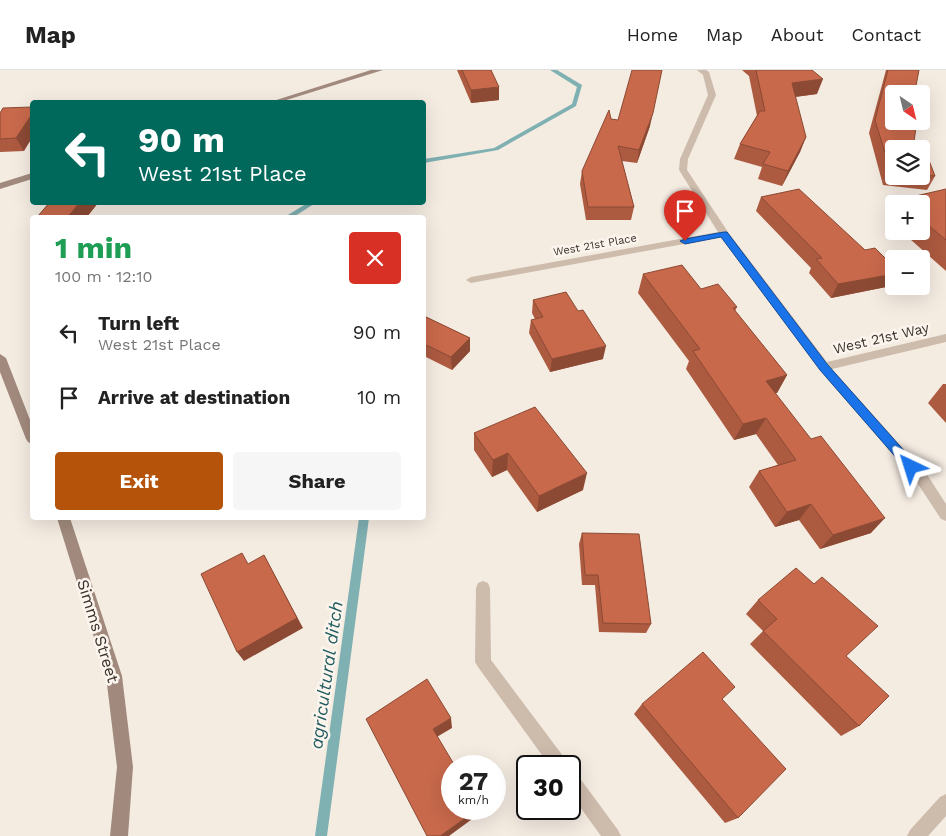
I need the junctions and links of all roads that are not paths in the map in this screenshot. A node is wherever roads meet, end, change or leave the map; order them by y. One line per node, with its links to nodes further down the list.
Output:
1 (379, 70): 3 (street)
2 (701, 70): 6 (street)
3 (281, 100)
4 (30, 177): 5 (street)
5 (0, 186)
6 (724, 234): 7 (street, West 21st Place); 10 (street)
7 (471, 280)
8 (946, 338): 10 (street, West 21st Way)
9 (0, 358): 11 (street)
10 (824, 367): 12 (street)
11 (30, 434)
12 (946, 514)
13 (64, 520): 18 (street, Simms Street)
14 (483, 588): 15 (street)
15 (552, 755)
16 (581, 794): 19 (street)
17 (946, 803): 20 (street)
18 (119, 836)
19 (612, 836)
20 (916, 836)

